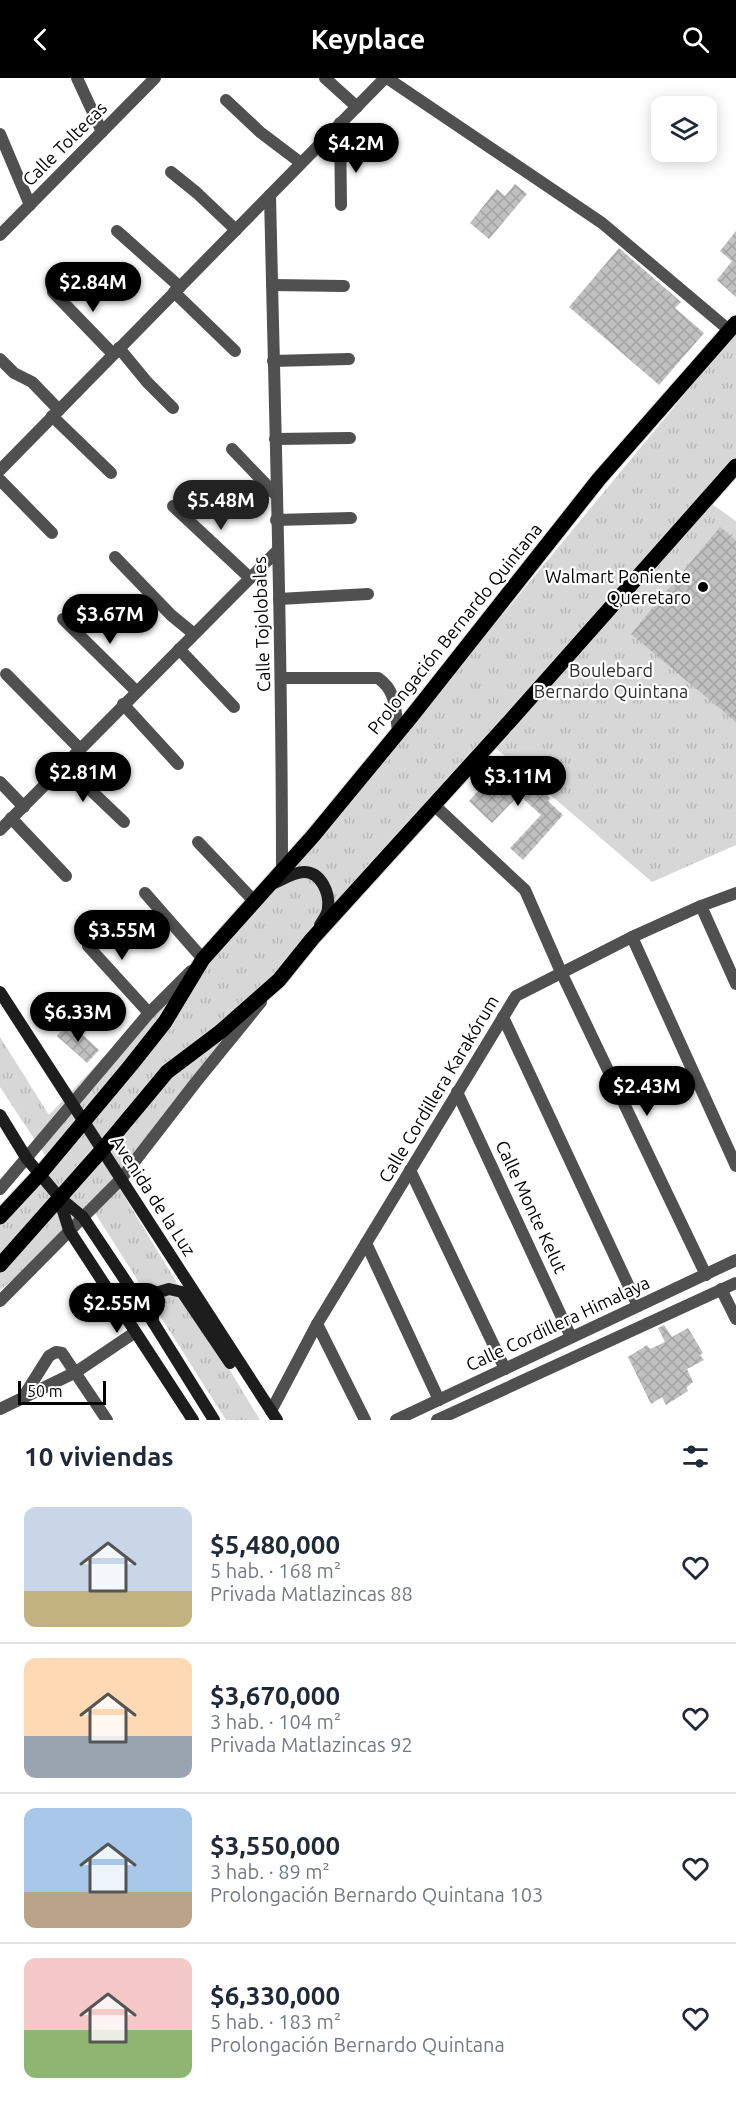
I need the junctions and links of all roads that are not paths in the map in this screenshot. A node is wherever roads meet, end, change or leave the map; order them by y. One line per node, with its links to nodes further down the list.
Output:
1 (77, 78): 8 (street)
2 (155, 78): 8 (street, Calle Toltecas)
3 (325, 78): 6 (street)
4 (386, 78): 6 (street); 22 (street)
5 (226, 100): 10 (street)
6 (357, 106): 7 (street)
7 (340, 123): 10 (street); 14 (street)
8 (102, 132): 13 (street, Calle Toltecas)
9 (0, 134): 13 (street)
10 (302, 163): 12 (street)
11 (171, 172): 15 (street)
12 (270, 195): 15 (street); 18 (street, Calle Tojolobales)
13 (30, 205): 17 (street, Calle Toltecas)
14 (341, 205)
15 (236, 230): 20 (street)
16 (117, 231): 20 (street)
17 (0, 236)
18 (272, 285): 19 (street); 27 (street, Calle Tojolobales)
19 (344, 286)
20 (177, 290): 23 (street); 24 (street)
21 (53, 292): 23 (street)
22 (733, 327): 55 (main road, Prolongación Bernardo Quintana)
23 (116, 351): 28 (street); 29 (street)
24 (235, 351)
25 (0, 359): 29 (street)
26 (349, 359): 27 (street)
27 (273, 361): 31 (street, Calle Tojolobales)
28 (173, 408)
29 (56, 413): 34 (street); 35 (street)
30 (350, 438): 31 (street)
31 (274, 439): 37 (street, Calle Tojolobales)
32 (232, 449): 37 (street)
33 (736, 466): 60 (main road)
34 (0, 470)
35 (111, 473)
36 (0, 480): 41 (street)
37 (276, 495): 40 (street, Calle Tojolobales)
38 (173, 506): 44 (street)
39 (351, 518): 40 (street)
40 (276, 520): 42 (street, Calle Tojolobales)
41 (52, 533)
42 (278, 550): 44 (street); 46 (street, Calle Tojolobales)
43 (115, 557): 48 (street)
44 (250, 578): 48 (street)
45 (369, 594): 46 (street)
46 (279, 599): 51 (street, Calle Tojolobales)
47 (63, 619): 52 (street)
48 (194, 634): 49 (street)
49 (179, 649): 52 (street); 54 (street)
50 (6, 674): 56 (street)
51 (282, 678): 55 (street); 66 (street, Calle Tojolobales)
52 (136, 691): 53 (street)
53 (123, 704): 56 (street); 58 (street)
54 (234, 707)
55 (398, 731): 66 (main road, Prolongación Bernardo Quintana)
56 (80, 749): 57 (street)
57 (66, 762): 61 (street); 63 (street)
58 (178, 764)
59 (0, 782): 61 (street)
60 (434, 805): 74 (main road); 77 (street)
61 (24, 807): 62 (street)
62 (11, 818): 64 (street); 67 (street)
63 (124, 822)
64 (0, 830)
65 (198, 842): 71 (street)
66 (282, 872): 68 (main road, Prolongación Bernardo Quintana)
67 (66, 876)
68 (272, 884): 71 (main road, Prolongación Bernardo Quintana); 74 (main road)
69 (145, 893): 76 (street)
70 (736, 893): 72 (street, Calle Cordillera Karakórum)
71 (255, 902): 76 (main road, Prolongación Bernardo Quintana)
72 (701, 906): 73 (street, Calle Cordillera Karakórum); 79 (street)
73 (632, 937): 77 (street, Calle Cordillera Karakórum); 89 (street)
74 (312, 939): 78 (main road)
75 (88, 946): 81 (street)
76 (203, 959): 81 (street, Prolongación Bernardo Quintana); 86 (main road, Prolongación Bernardo Quintana)
77 (561, 972): 82 (street, Calle Cordillera Karakórum); 101 (street)
78 (279, 980): 87 (main road); 92 (street)
79 (736, 984)
80 (0, 992): 84 (main road, Avenida de la Luz)
81 (149, 1013): 84 (street, Prolongación Bernardo Quintana)
82 (503, 1017): 83 (street, Calle Cordillera Karakórum); 105 (street)
83 (457, 1092): 90 (street, Calle Cordillera Karakórum); 110 (street, Calle Monte Kelut)
84 (72, 1106): 86 (main road, Avenida de la Luz); 88 (street, Prolongación Bernardo Quintana)
85 (0, 1115): 88 (main road)
86 (83, 1122): 87 (main road, Avenida de la Luz); 91 (main road, Prolongación Bernardo Quintana)
87 (102, 1150): 92 (main road, Avenida de la Luz); 94 (main road)
88 (27, 1159): 91 (main road); 93 (street, Prolongación Bernardo Quintana)
89 (736, 1166)
90 (410, 1170): 98 (street, Calle Cordillera Karakórum); 111 (street)
91 (40, 1174): 94 (main road); 95 (main road, Prolongación Bernardo Quintana)
92 (121, 1179): 96 (street); 113 (main road, Avenida de la Luz)
93 (0, 1189)
94 (59, 1197): 96 (main road); 97 (main road); 100 (main road)
95 (0, 1217)
96 (82, 1217): 97 (street); 107 (main road)
97 (69, 1230): 104 (street); 109 (main road)
98 (366, 1243): 108 (street, Calle Cordillera Karakórum); 115 (street)
99 (736, 1260): 101 (street, Calle Cordillera Himalaya)
100 (0, 1265)
101 (706, 1275): 105 (street, Calle Cordillera Himalaya)
102 (736, 1283): 103 (street, Calle Cordillera Himalaya)
103 (721, 1289): 106 (street); 123 (street, Calle Cordillera Himalaya)
104 (0, 1301)
105 (638, 1306): 110 (street, Calle Cordillera Himalaya)
106 (736, 1319)
107 (153, 1322): 113 (main road); 120 (main road)
108 (317, 1324): 117 (street, Calle Cordillera Karakórum); 121 (street)
109 (134, 1333): 112 (street); 119 (main road)
110 (572, 1337): 111 (street, Calle Cordillera Himalaya)
111 (505, 1369): 115 (street, Calle Cordillera Himalaya)
112 (76, 1372): 114 (street); 114 (street); 118 (street)
113 (254, 1384): 117 (main road, Avenida de la Luz)
114 (22, 1399): 116 (street)
115 (439, 1400): 122 (street, Calle Cordillera Himalaya)
116 (0, 1409)
117 (274, 1415)
118 (107, 1420)
119 (193, 1420)
120 (214, 1420)
121 (365, 1420)
122 (396, 1420)
123 (437, 1420)

